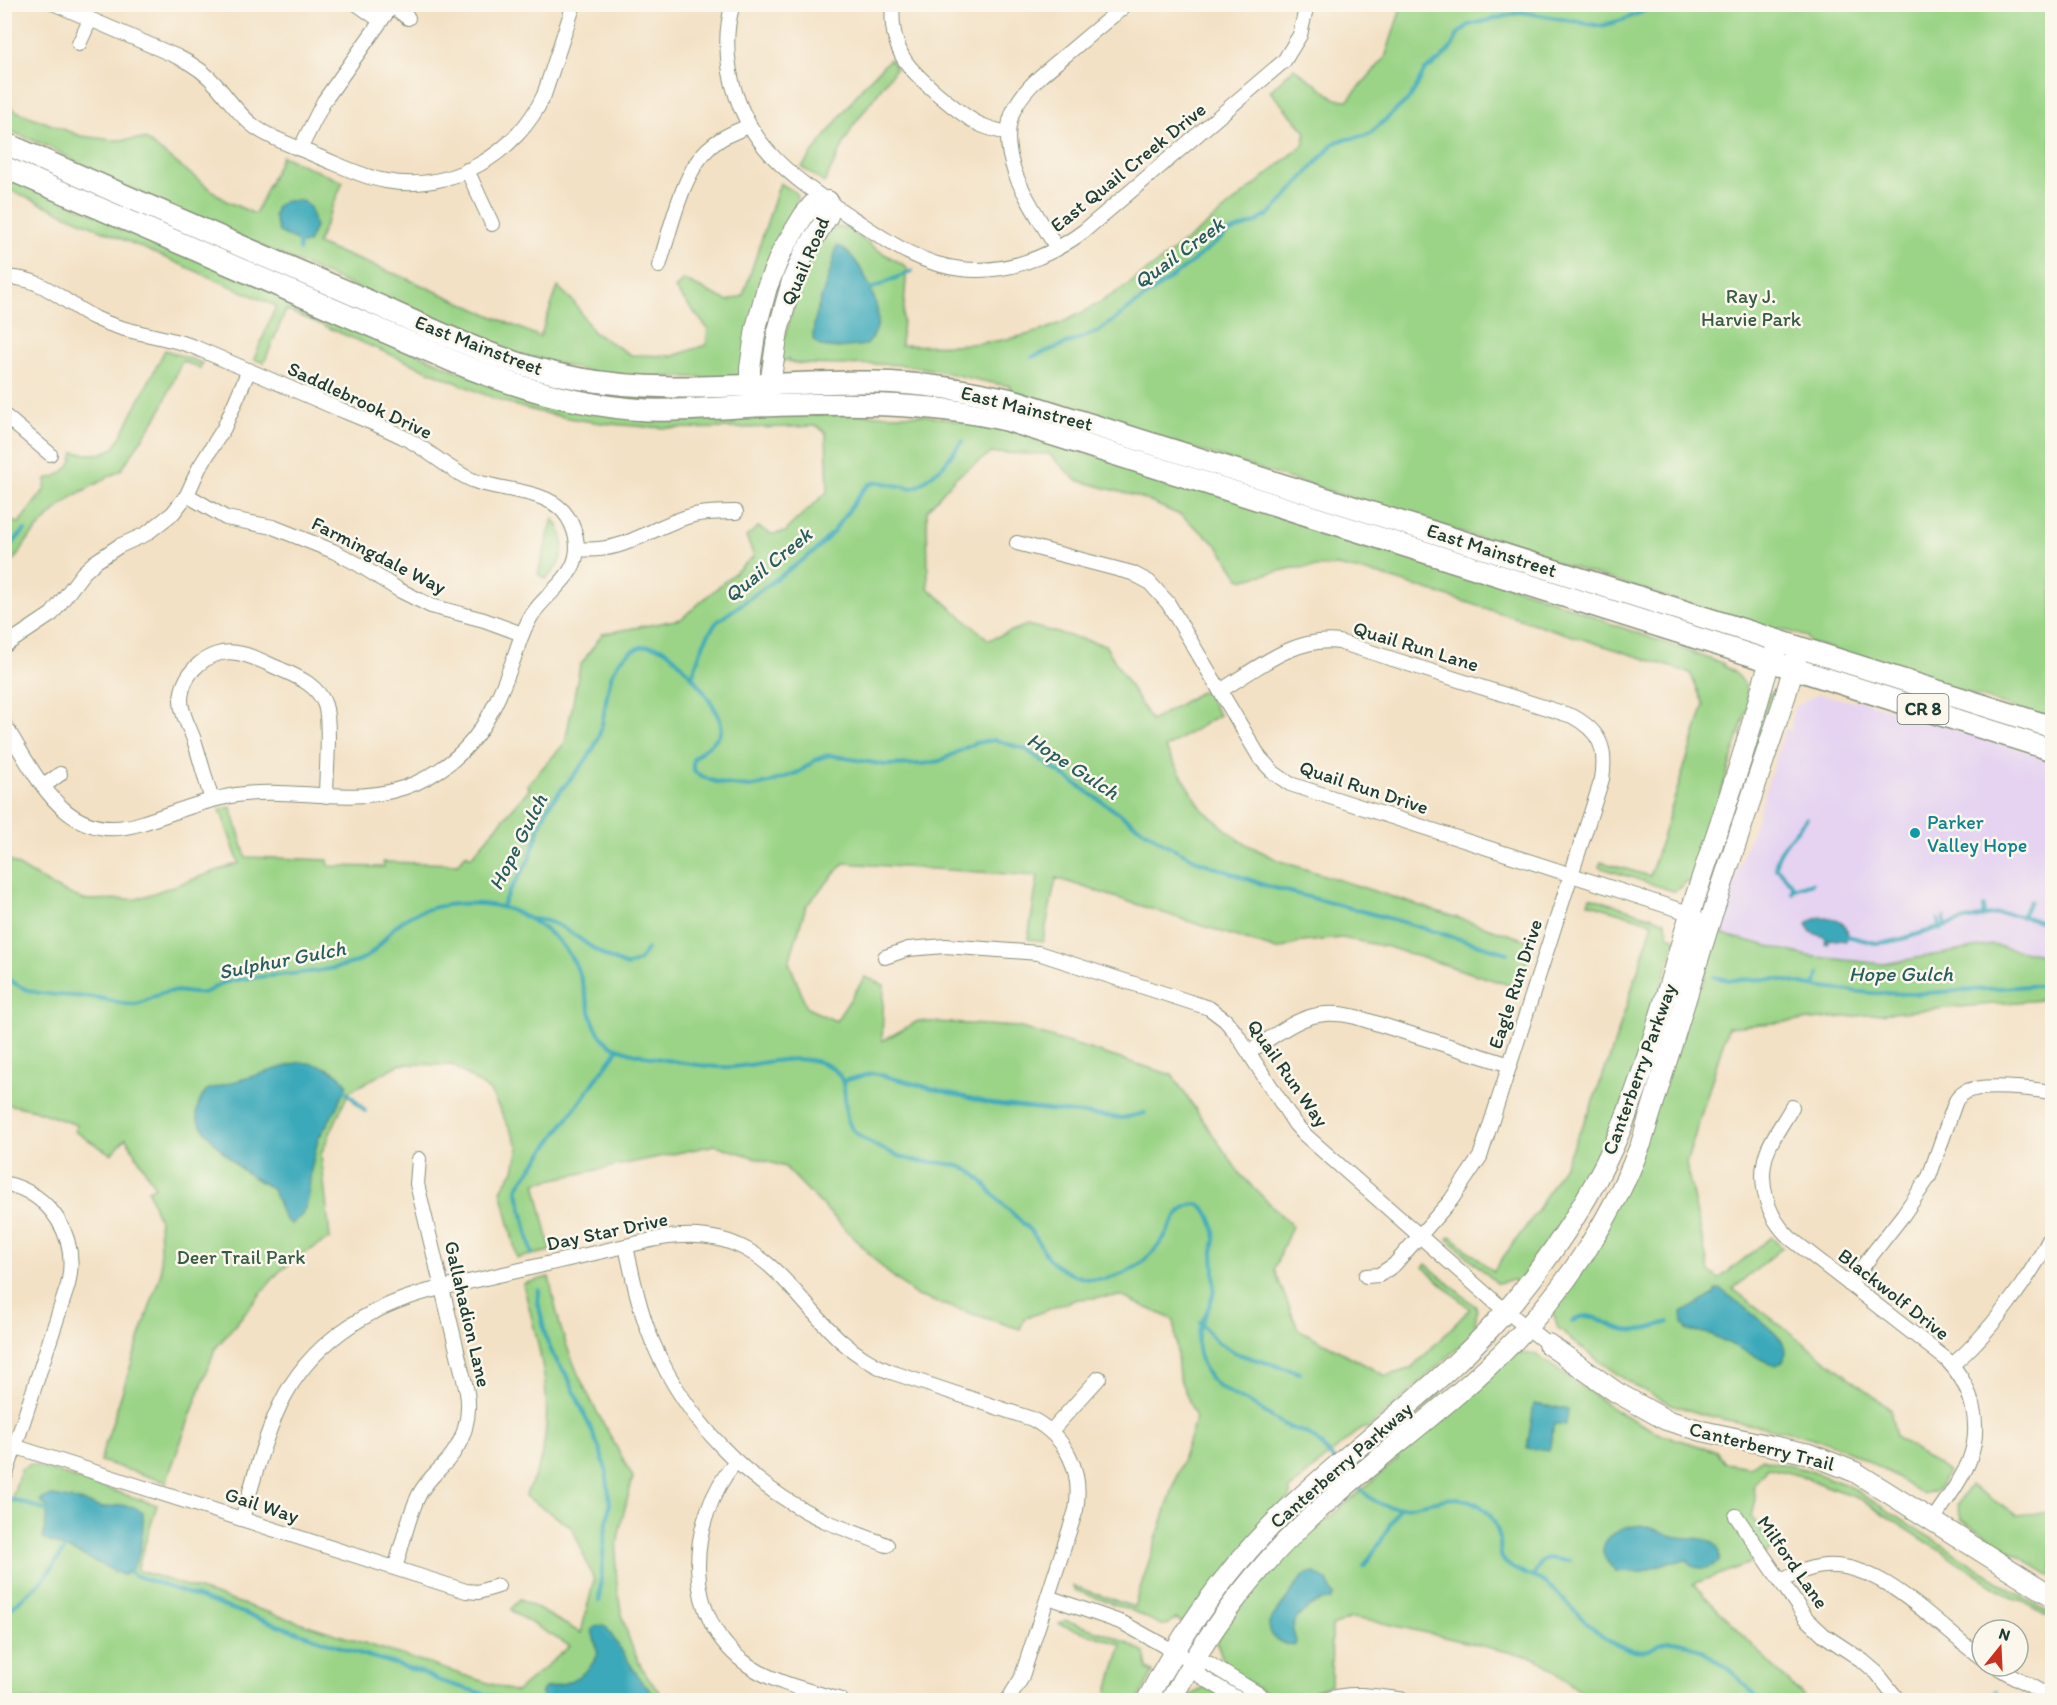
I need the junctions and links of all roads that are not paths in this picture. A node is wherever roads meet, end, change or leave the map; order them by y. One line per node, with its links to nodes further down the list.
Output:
1 (56, 4): 10 (street)
2 (357, 4): 11 (street)
3 (574, 4): 18 (street)
4 (733, 4): 13 (street, East Quail Creek Drive)
5 (893, 4): 14 (street)
6 (1124, 4): 14 (street)
7 (1307, 4): 21 (street, East Quail Creek Drive)
8 (392, 5): 9 (street); 11 (street)
9 (408, 18)
10 (90, 20): 12 (street); 16 (street)
11 (381, 21): 16 (street)
12 (79, 44)
13 (749, 126): 19 (street, East Quail Creek Drive); 22 (street)
14 (1008, 133): 21 (street)
15 (4, 143): 25 (main road, East Mainstreet)
16 (300, 149): 18 (street)
17 (4, 167): 26 (main road, East Mainstreet)
18 (467, 170): 20 (street)
19 (828, 201): 21 (street, East Quail Creek Drive); 25 (street, Quail Road)
20 (492, 224)
21 (1057, 249)
22 (659, 266)
23 (4, 278): 24 (street, Saddlebrook Drive)
24 (249, 370): 29 (street); 32 (street, Saddlebrook Drive)
25 (760, 385): 26 (street); 34 (main road, East Mainstreet)
26 (759, 406): 36 (main road, East Mainstreet)
27 (4, 415): 28 (street)
28 (50, 453)
29 (187, 495): 33 (street, Farmingdale Way); 35 (street)
30 (736, 512): 32 (street)
31 (1017, 543): 38 (street, Quail Run Drive)
32 (577, 549): 33 (street)
33 (522, 634): 45 (street)
34 (1790, 644): 36 (street, Canterberry Parkway); 37 (street, Canterberry Parkway); 40 (main road, East Mainstreet / CR 8)
35 (4, 646)
36 (1770, 661): 37 (main road, East Mainstreet); 48 (street, Canterberry Parkway)
37 (1794, 668): 42 (main road, East Mainstreet / CR 8); 50 (street, Canterberry Parkway)
38 (1220, 691): 41 (street, Quail Run Lane); 47 (street, Quail Run Drive)
39 (4, 724): 44 (street)
40 (2052, 727)
41 (1606, 736): 47 (street, Eagle Run Drive)
42 (2052, 750)
43 (60, 774): 44 (street)
44 (44, 786): 46 (street)
45 (326, 796): 46 (street); 46 (street)
46 (212, 800)
47 (1571, 874): 48 (street, Quail Run Drive); 52 (street, Eagle Run Drive)
48 (1690, 913): 50 (street); 63 (street, Canterberry Parkway)
49 (885, 957): 51 (street, Quail Run Way)
50 (1683, 1006): 64 (street, Canterberry Parkway)
51 (1249, 1052): 52 (street); 58 (street, Quail Run Way)
52 (1510, 1065): 58 (street, Eagle Run Drive)
53 (2052, 1092): 61 (street)
54 (1792, 1107): 61 (street, Blackwolf Drive)
55 (419, 1159): 62 (street, Gallahadion Lane)
56 (4, 1183): 69 (street)
57 (2052, 1234): 66 (street)
58 (1420, 1237): 60 (street, Eagle Run Drive); 63 (street, Quail Run Way)
59 (626, 1246): 62 (street, Day Star Drive); 68 (street, Day Star Drive); 70 (street)
60 (1366, 1276)
61 (1849, 1284): 66 (street, Blackwolf Drive)
62 (442, 1288): 73 (street, Day Star Drive); 76 (street, Gallahadion Lane)
63 (1506, 1311): 64 (street, Canterberry Trail); 82 (street, Canterberry Parkway)
64 (1527, 1327): 65 (street, Canterberry Trail); 83 (street, Canterberry Parkway)
65 (1548, 1344): 74 (street, Canterberry Trail)
66 (1952, 1365): 74 (street, Blackwolf Drive)
67 (1099, 1378): 68 (street)
68 (1051, 1431): 80 (street, Day Star Drive)
69 (10, 1445): 71 (street); 73 (street, Gail Way)
70 (736, 1461): 75 (street); 86 (street)
71 (4, 1480)
72 (1736, 1516): 77 (street, Milford Lane)
73 (242, 1519): 76 (street, Gail Way)
74 (1933, 1520): 79 (street, Canterberry Trail)
75 (887, 1545)
76 (395, 1568): 78 (street, Gail Way)
77 (1781, 1581): 81 (street); 94 (street, Milford Lane)
78 (498, 1586)
79 (2052, 1596)
80 (1048, 1597): 82 (street); 87 (street, Day Star Drive)
81 (1970, 1648)
82 (1174, 1652): 83 (street); 88 (street, Canterberry Parkway)
83 (1193, 1662): 89 (street, Canterberry Parkway); 90 (street); 91 (street)
84 (2016, 1678): 85 (street)
85 (2052, 1698)
86 (841, 1701)
87 (1008, 1701)
88 (1147, 1701)
89 (1171, 1701)
90 (1240, 1701)
91 (1268, 1701)
92 (1325, 1701): 93 (street)
93 (1404, 1701)
94 (1898, 1701)

